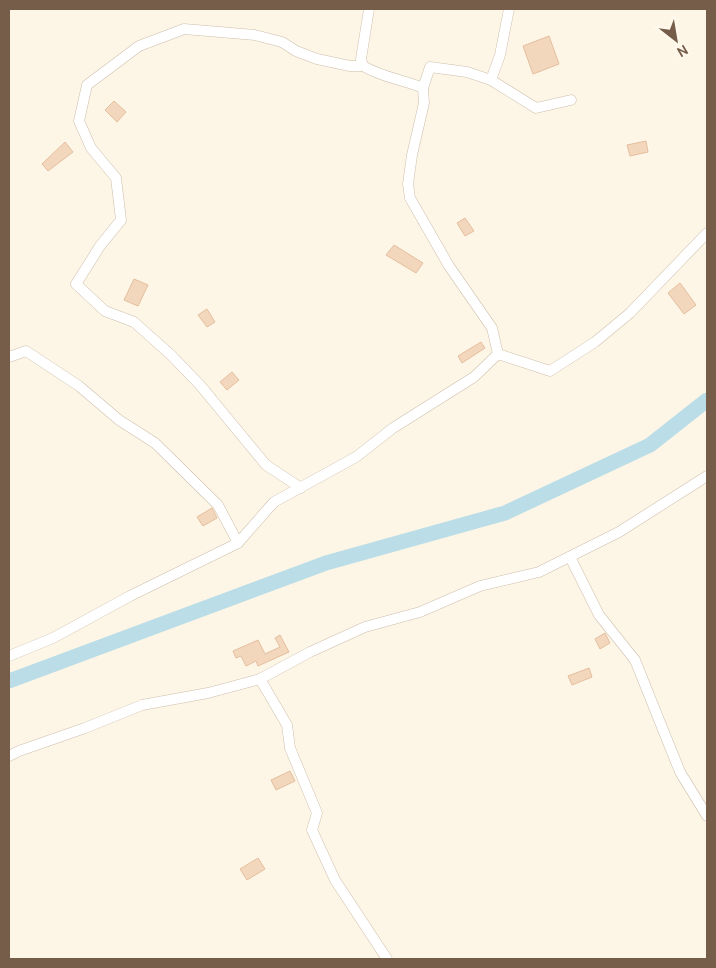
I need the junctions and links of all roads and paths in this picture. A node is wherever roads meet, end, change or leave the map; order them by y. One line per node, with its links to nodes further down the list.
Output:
1 (369, 9): 3 (street)
2 (509, 9): 4 (street)
3 (364, 66): 5 (street); 11 (street)
4 (491, 80): 5 (street); 6 (street)
5 (423, 88): 8 (street)
6 (571, 100)
7 (707, 233): 8 (street)
8 (498, 354): 11 (street)
9 (9, 357): 12 (street)
10 (707, 476): 13 (street)
11 (300, 488): 12 (street)
12 (238, 543): 14 (street)
13 (570, 556): 15 (street); 17 (street)
14 (9, 656)
15 (260, 679): 16 (street); 18 (street)
16 (9, 756)
17 (707, 816)
18 (387, 959)

